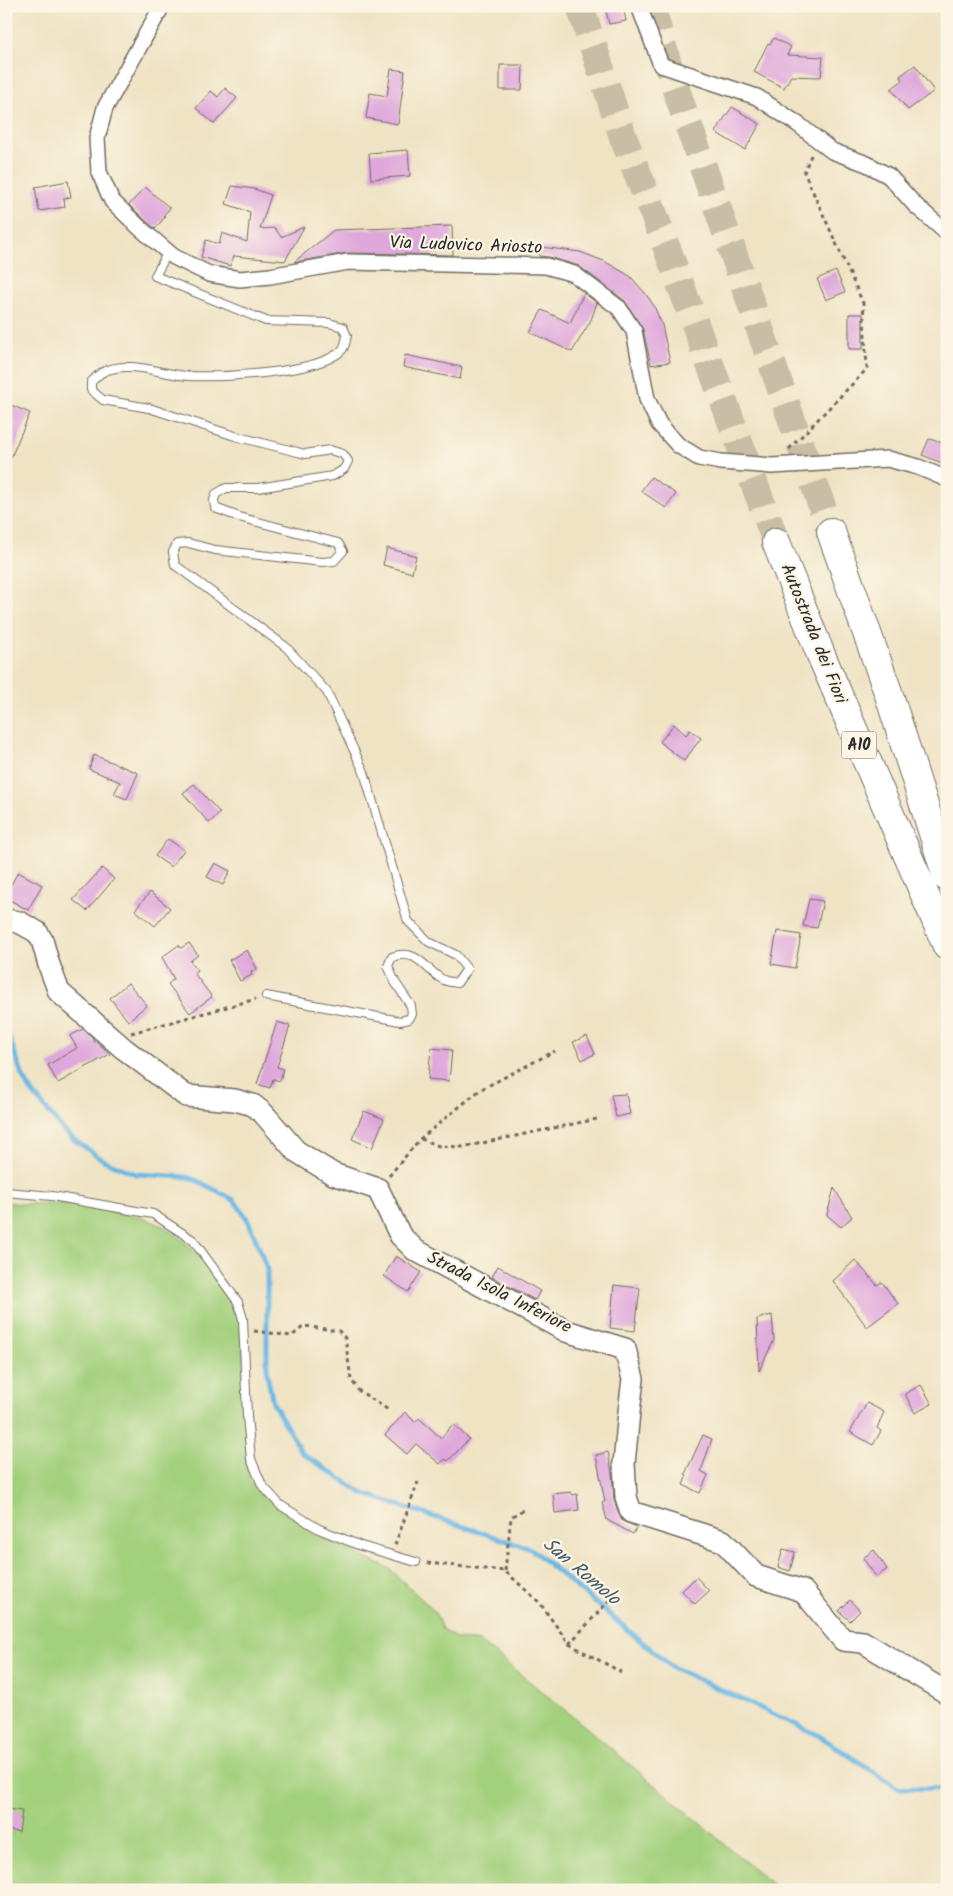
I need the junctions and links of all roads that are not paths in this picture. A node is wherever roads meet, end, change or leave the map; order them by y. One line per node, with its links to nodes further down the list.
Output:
1 (162, 6): 4 (street, Via Ludovico Ariosto)
2 (639, 6): 3 (street)
3 (947, 233)
4 (168, 252): 5 (street, Via Ludovico Ariosto); 11 (lane)
5 (947, 479)
6 (831, 532): 8 (highway, A10)
7 (776, 542): 10 (highway, Autostrada dei Fiori / A10)
8 (947, 877)
9 (6, 920): 14 (street, Strada Isola Inferiore)
10 (947, 946)
11 (266, 996)
12 (6, 1192): 13 (lane)
13 (416, 1562)
14 (947, 1693)

